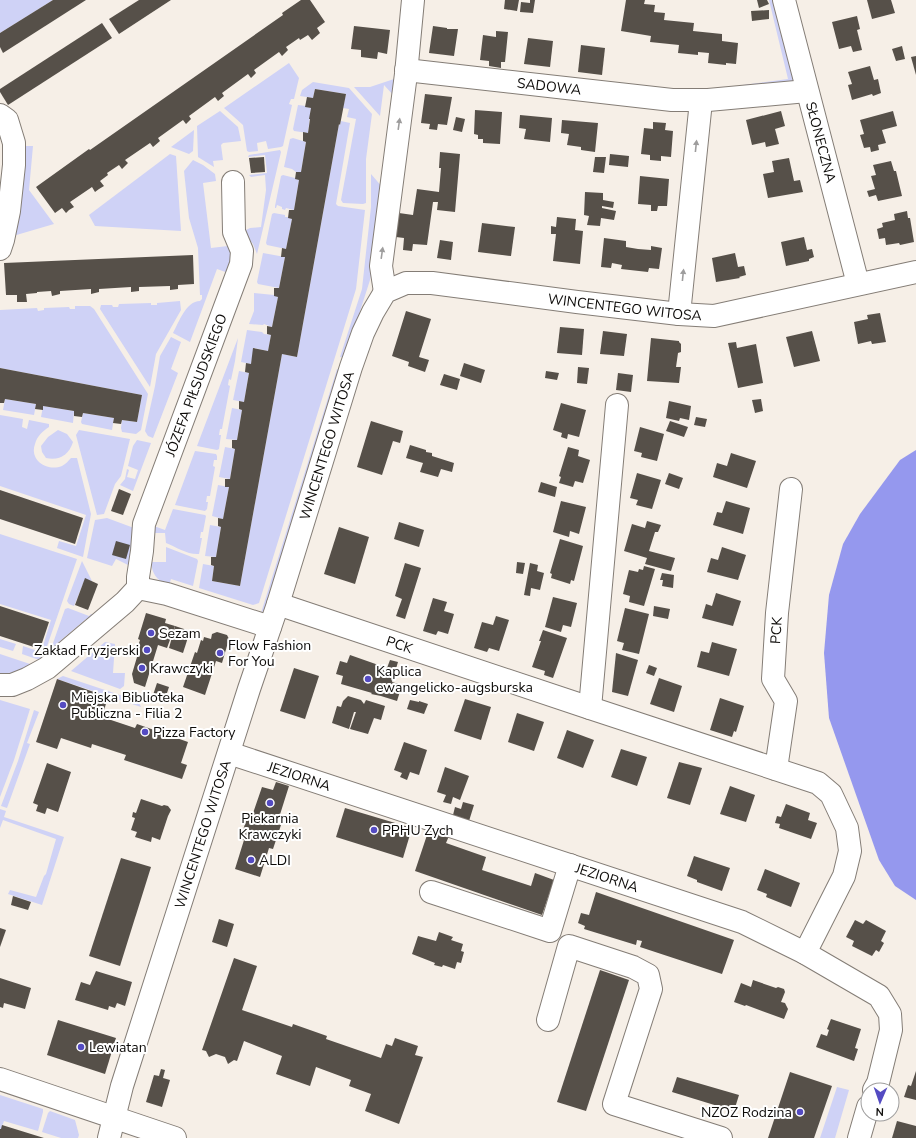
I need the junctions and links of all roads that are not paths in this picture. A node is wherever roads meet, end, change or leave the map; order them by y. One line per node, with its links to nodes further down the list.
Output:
1 (413, 0): 3 (street)
2 (784, 0): 4 (street, SŁONECZNA)
3 (406, 70): 5 (street, SADOWA); 11 (street, one-way to 3)
4 (807, 91): 5 (street, SADOWA); 10 (street, SŁONECZNA)
5 (701, 100): 12 (street, one-way to 5)
6 (0, 115): 8 (street)
7 (234, 182): 15 (street, JÓZEFA PIŁSUDSKIEGO)
8 (0, 249)
9 (916, 272): 10 (street, WINCENTEGO WITOSA)
10 (858, 284): 12 (street, WINCENTEGO WITOSA)
11 (384, 292): 12 (street, WINCENTEGO WITOSA); 16 (street, WINCENTEGO WITOSA)
12 (679, 314)
13 (617, 405): 19 (street)
14 (791, 489): 21 (street, PCK)
15 (138, 588): 17 (street); 18 (street)
16 (278, 604): 17 (street, WINCENTEGO WITOSA); 19 (street, PCK)
17 (270, 627): 20 (street, WINCENTEGO WITOSA)
18 (0, 685)
19 (590, 708): 21 (street, PCK)
20 (229, 752): 22 (street, JEZIORNA); 31 (street, WINCENTEGO WITOSA)
21 (776, 769): 26 (street, PCK)
22 (570, 865): 24 (street); 26 (street, JEZIORNA)
23 (431, 892): 24 (street)
24 (550, 931): 25 (street)
25 (569, 946): 27 (street); 33 (street)
26 (805, 953): 29 (street, JEZIORNA)
27 (548, 1020)
28 (0, 1079): 31 (street)
29 (878, 1082)
30 (864, 1122): 34 (street)
31 (112, 1128): 32 (street)
32 (175, 1138)
33 (721, 1138)
34 (859, 1138)

